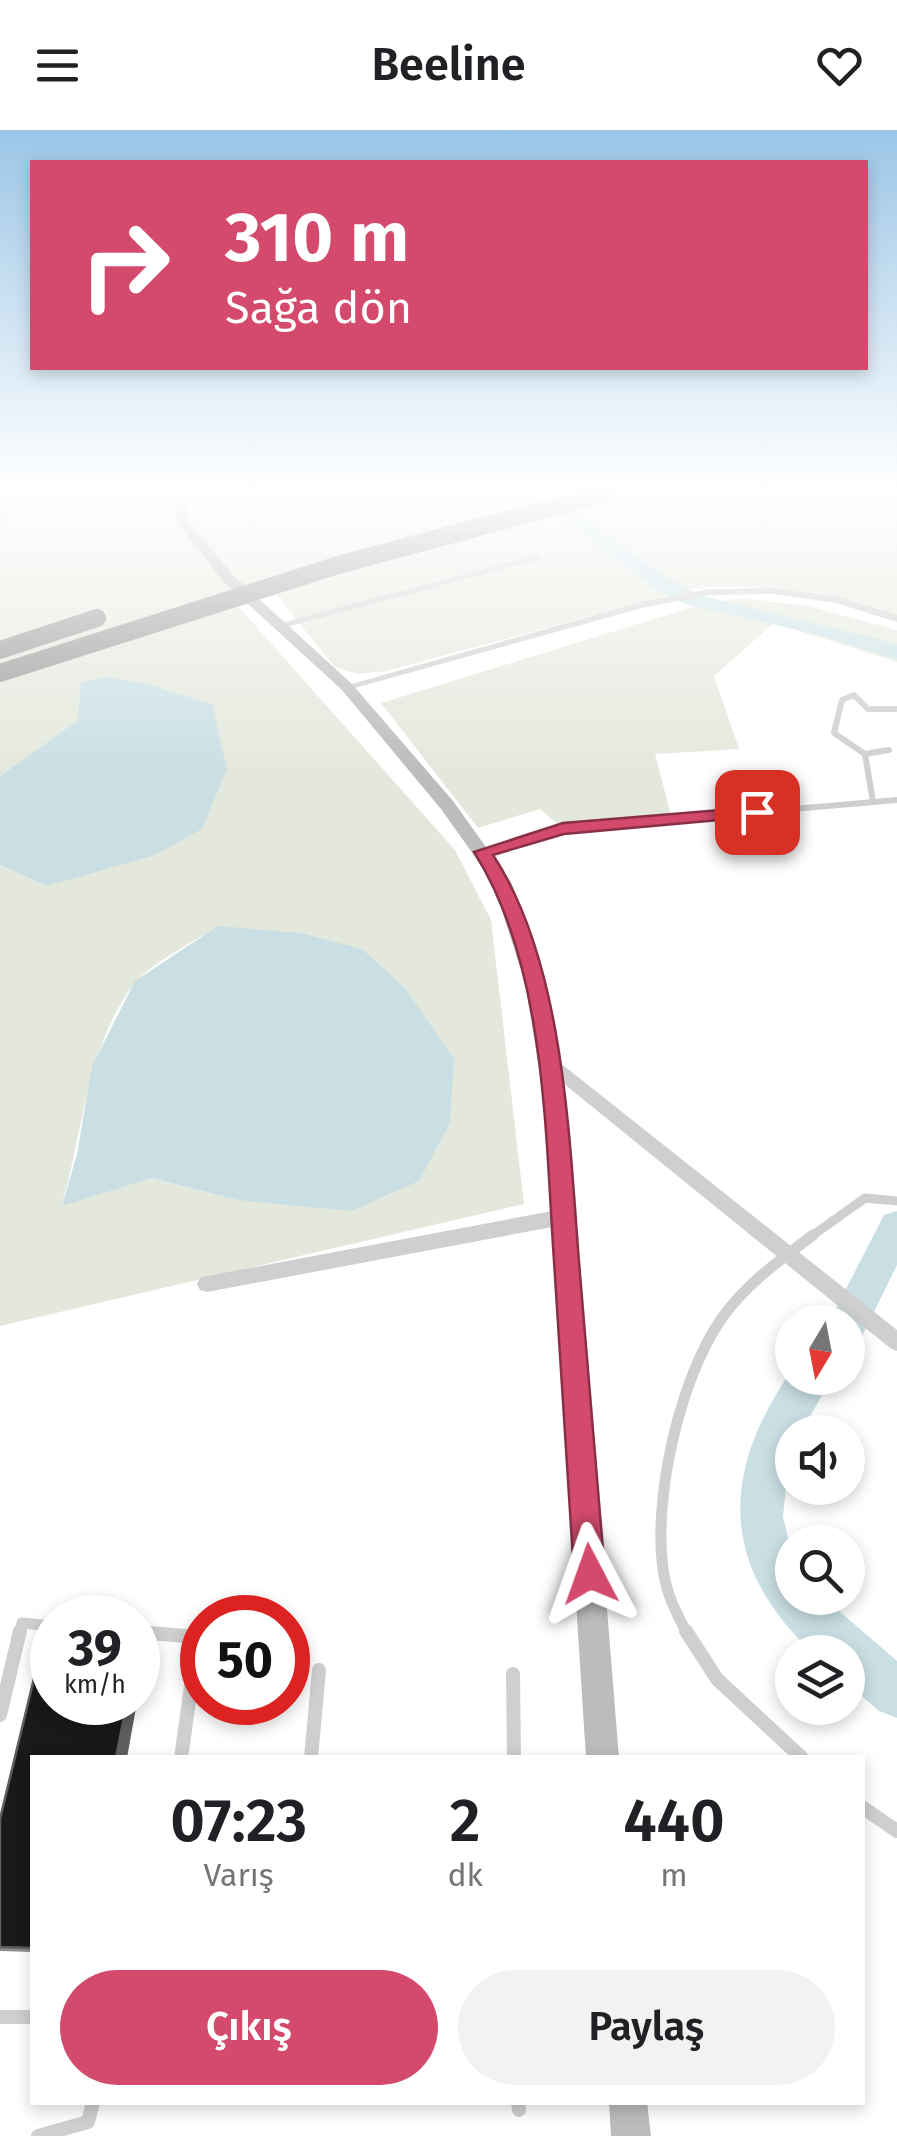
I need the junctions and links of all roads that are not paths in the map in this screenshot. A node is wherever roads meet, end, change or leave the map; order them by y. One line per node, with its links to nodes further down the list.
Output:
1 (235, 585): 6 (main road)
2 (274, 585): 8 (highway, bridge)
3 (435, 585): 6 (lane)
4 (116, 612): 7 (highway, bridge)
5 (897, 619): 9 (street)
6 (280, 626): 9 (main road)
7 (0, 650)
8 (0, 673)
9 (347, 688): 15 (main road)
10 (897, 709): 12 (lane)
11 (889, 750): 12 (lane)
12 (865, 754): 14 (lane)
13 (897, 800): 14 (lane)
14 (873, 802): 15 (lane)
15 (483, 852): 16 (main road)
16 (548, 1062): 18 (main road); 19 (street)
17 (897, 1200): 19 (lane)
18 (563, 1217): 20 (street); 30 (main road)
19 (787, 1254): 21 (street); 31 (lane)
20 (207, 1284)
21 (897, 1342)
22 (30, 1624): 26 (lane)
23 (160, 1634): 27 (lane)
24 (319, 1670): 28 (lane)
25 (513, 1674): 29 (lane)
26 (0, 1714)
27 (181, 1755)
28 (311, 1755)
29 (514, 1755)
30 (603, 1755)
31 (799, 1755)
32 (865, 1809): 33 (lane)
33 (897, 1831)
34 (0, 2017): 35 (lane)
35 (30, 2017)
36 (92, 2105): 38 (lane)
37 (628, 2105): 39 (main road)
38 (38, 2136)
39 (631, 2136)

